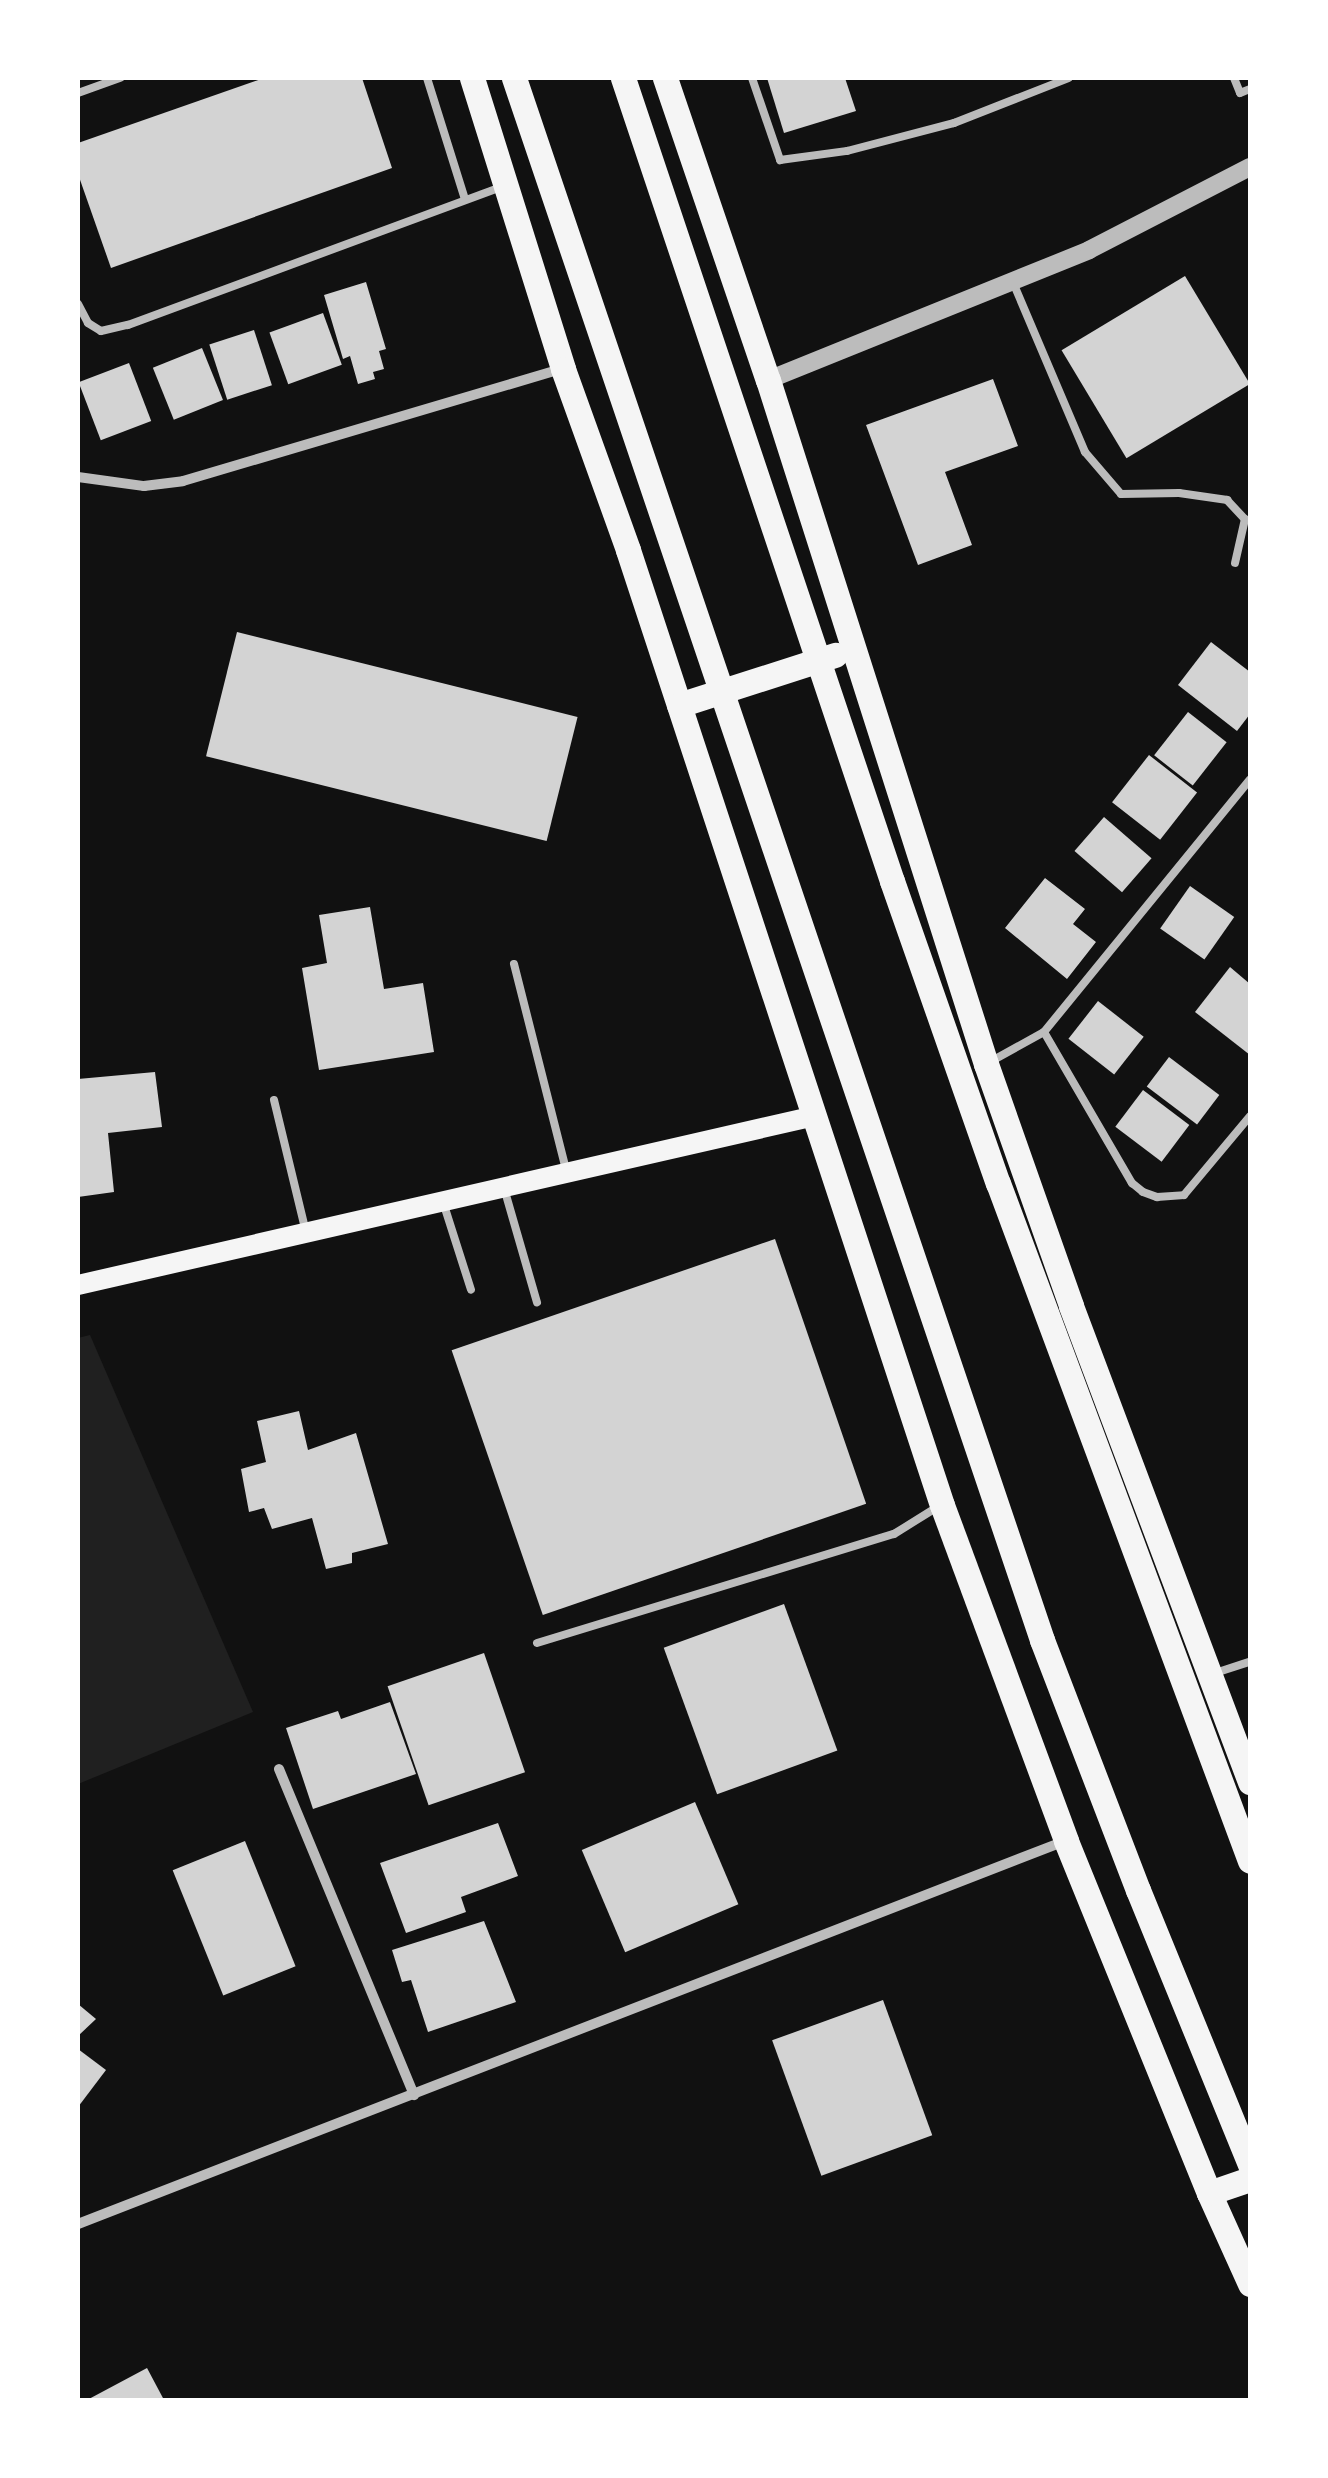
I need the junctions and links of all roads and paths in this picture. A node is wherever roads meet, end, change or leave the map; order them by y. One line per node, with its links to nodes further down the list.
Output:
1 (120, 78): 11 (lane)
2 (427, 78): 14 (lane)
3 (472, 78): 13 (main road)
4 (514, 78): 46 (main road)
5 (624, 78): 44 (main road)
6 (665, 78): 18 (main road)
7 (752, 78): 8 (lane)
8 (1069, 78)
9 (1234, 78): 10 (lane)
10 (1250, 89)
11 (78, 92)
12 (1250, 167): 15 (street)
13 (506, 186): 14 (lane); 17 (main road)
14 (465, 200): 16 (lane)
15 (1012, 280): 18 (street); 20 (lane)
16 (78, 304)
17 (563, 369): 19 (street); 22 (main road)
18 (768, 380): 21 (main road)
19 (78, 477)
20 (1235, 563)
21 (854, 649): 22 (main road); 26 (main road)
22 (680, 705): 28 (main road)
23 (1250, 779): 25 (lane)
24 (514, 964): 30 (lane)
25 (1044, 1032): 26 (lane); 29 (lane)
26 (986, 1064): 40 (main road)
27 (274, 1100): 33 (lane)
28 (816, 1116): 30 (main road); 37 (main road)
29 (1250, 1116)
30 (568, 1174): 31 (main road)
31 (504, 1188): 32 (main road); 36 (lane)
32 (443, 1202): 33 (main road); 35 (lane)
33 (306, 1233): 34 (main road)
34 (78, 1286)
35 (471, 1290)
36 (537, 1302)
37 (942, 1505): 38 (lane); 43 (main road)
38 (538, 1643)
39 (1250, 1662): 40 (lane)
40 (1208, 1676): 42 (main road)
41 (279, 1770): 45 (street)
42 (1250, 1782)
43 (1066, 1841): 45 (street); 48 (main road)
44 (1250, 1861)
45 (414, 2095): 49 (street)
46 (1250, 2165)
47 (1250, 2179): 48 (main road)
48 (1208, 2193): 50 (main road)
49 (78, 2224)
50 (1250, 2284)

